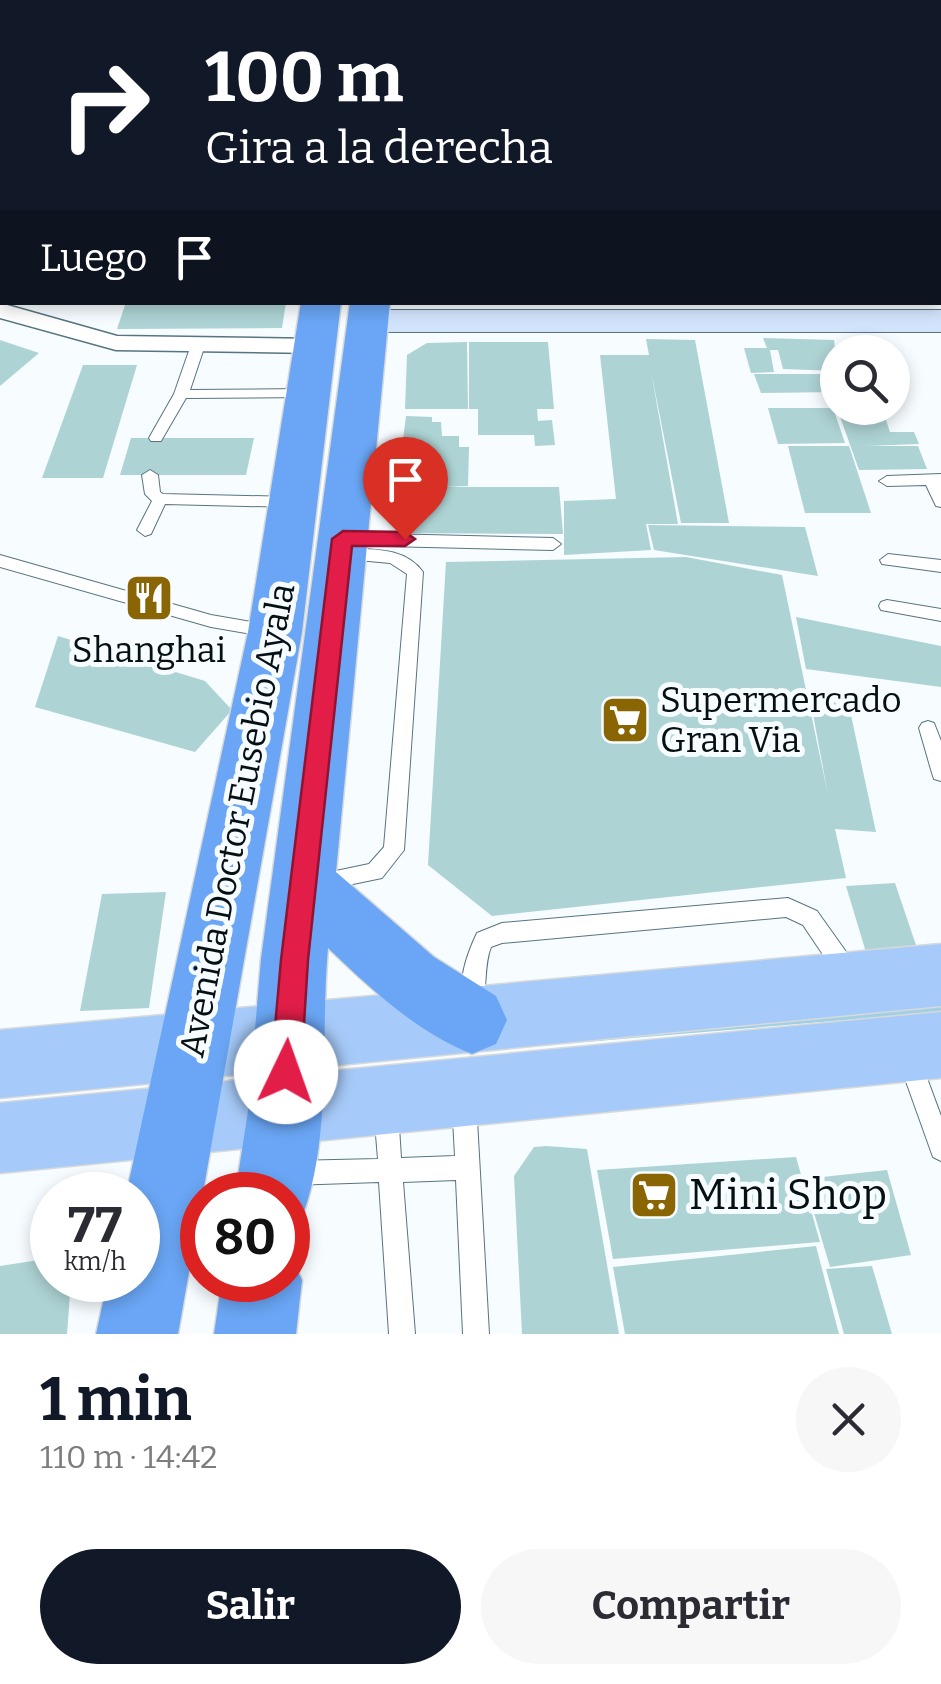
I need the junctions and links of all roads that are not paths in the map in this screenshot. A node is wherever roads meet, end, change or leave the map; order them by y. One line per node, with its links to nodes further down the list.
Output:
1 (0, 310): 4 (street)
2 (936, 319): 3 (street)
3 (336, 333): 4 (street); 5 (lane); 11 (highway, Avenida Doctor Eusebio Ayala); 15 (highway, Avenida Doctor Eusebio Ayala)
4 (198, 345): 5 (lane)
5 (181, 394): 6 (lane)
6 (156, 438)
7 (150, 475): 10 (lane)
8 (936, 479): 9 (lane); 12 (lane)
9 (887, 481)
10 (160, 499): 11 (lane); 13 (lane)
11 (294, 502): 21 (highway, Avenida Doctor Eusebio Ayala)
12 (941, 502)
13 (145, 530)
14 (554, 544): 15 (lane)
15 (342, 546): 24 (highway, Avenida Doctor Eusebio Ayala); 24 (lane)
16 (888, 560): 18 (lane)
17 (0, 561): 21 (lane)
18 (941, 566)
19 (887, 606): 20 (lane)
20 (941, 615)
21 (274, 632): 28 (highway, Avenida Doctor Eusebio Ayala)
22 (928, 728): 23 (lane)
23 (941, 774)
24 (304, 884): 27 (highway); 28 (highway, Avenida Doctor Eusebio Ayala)
25 (941, 975): 26 (main road)
26 (855, 983): 27 (main road); 27 (lane)
27 (472, 1020): 28 (main road)
28 (245, 1042): 30 (main road); 34 (highway, Avenida Doctor Eusebio Ayala); 34 (highway, Avenida Doctor Eusebio Ayala)
29 (924, 1047): 31 (main road); 35 (lane)
30 (0, 1064)
31 (463, 1092): 32 (main road); 36 (lane)
32 (386, 1101): 34 (main road); 37 (lane)
33 (0, 1138): 34 (main road)
34 (251, 1143): 37 (lane); 39 (highway, Avenida Doctor Eusebio Ayala)
35 (941, 1148)
36 (467, 1168): 37 (lane); 42 (lane)
37 (392, 1170): 41 (lane)
38 (259, 1302): 40 (highway)
39 (137, 1334)
40 (255, 1334)
41 (402, 1334)
42 (476, 1334)

